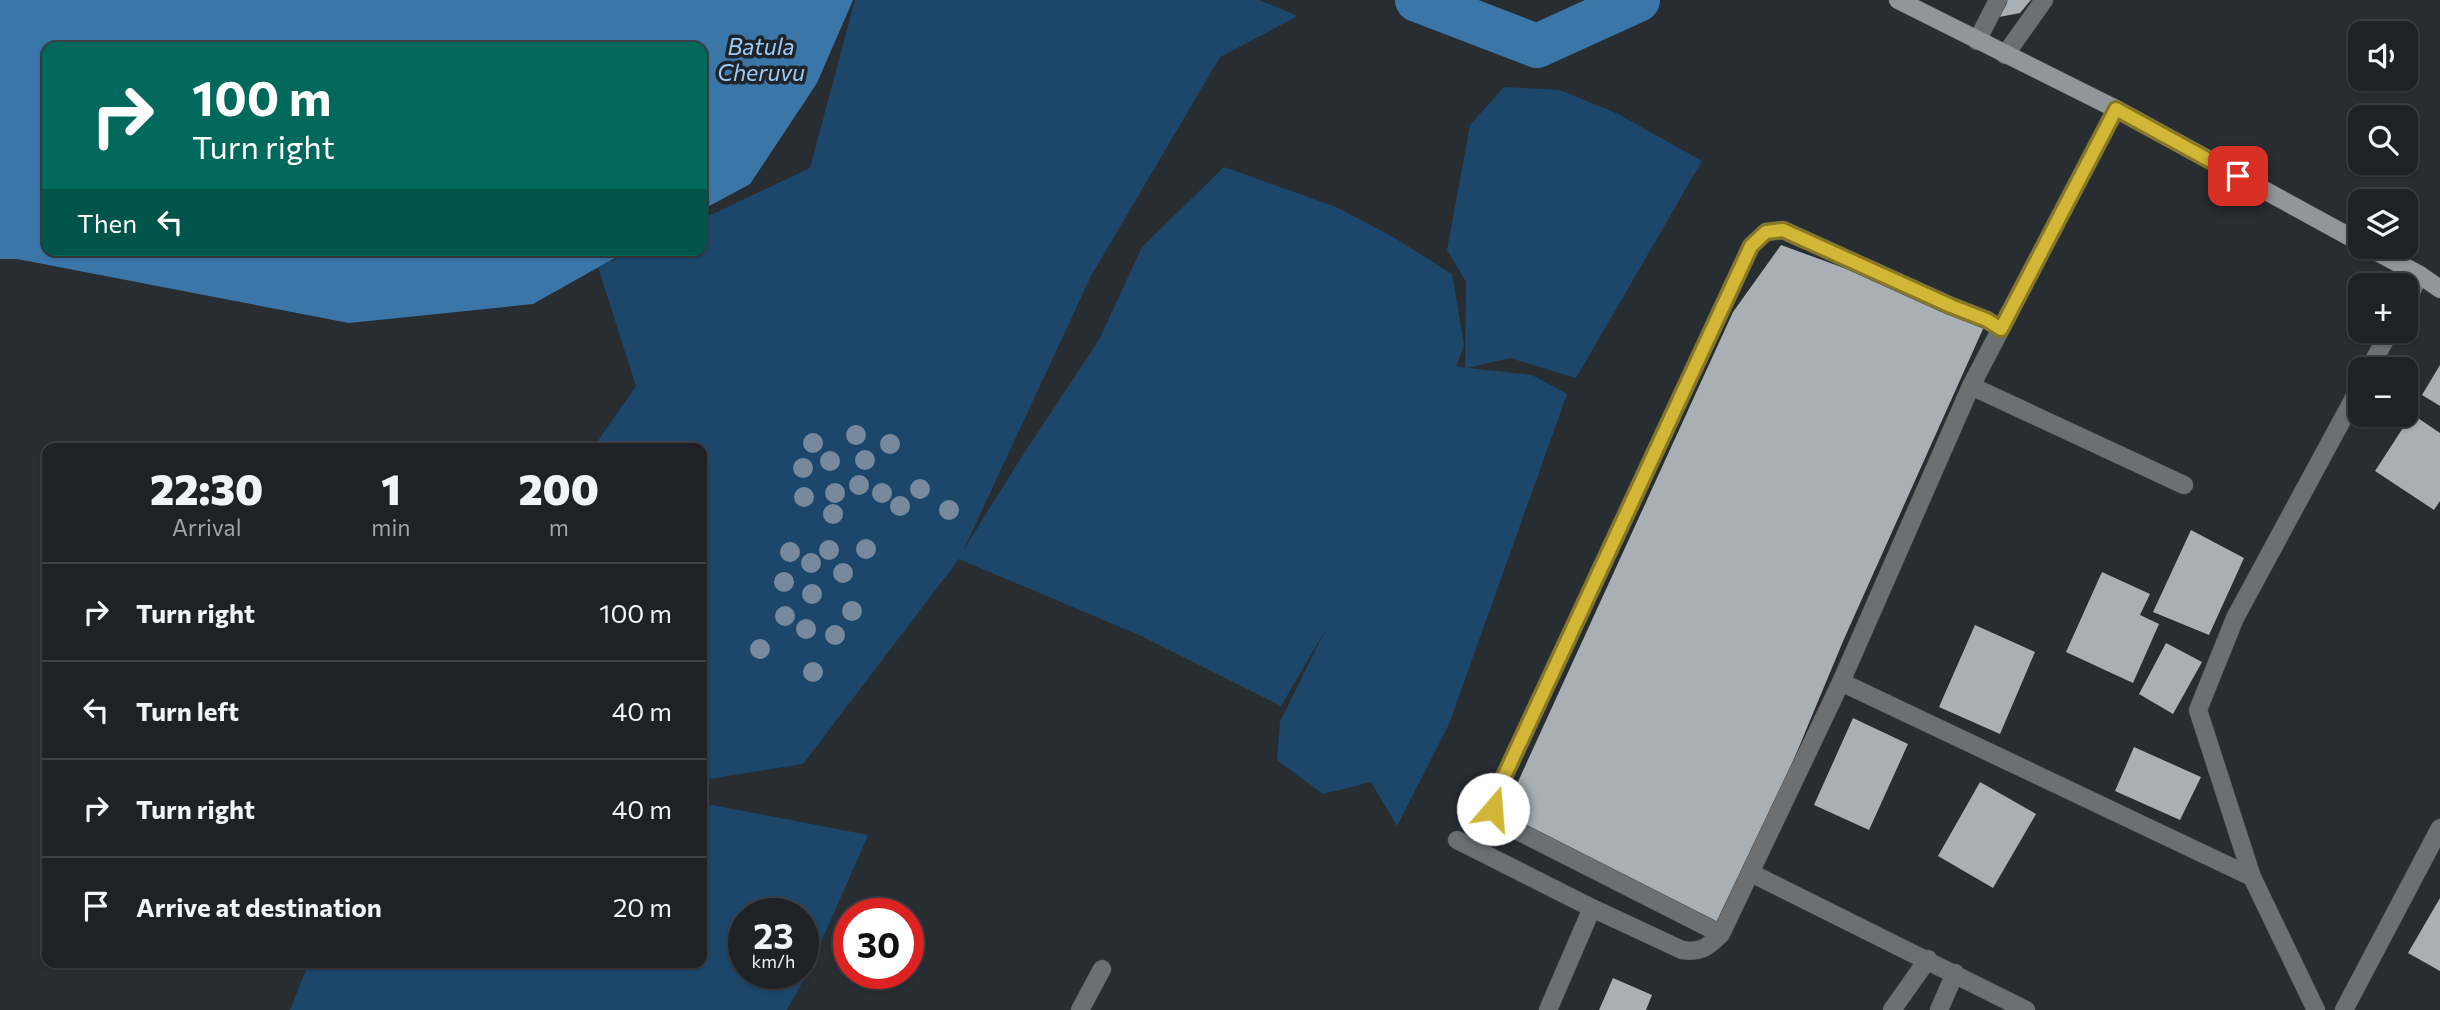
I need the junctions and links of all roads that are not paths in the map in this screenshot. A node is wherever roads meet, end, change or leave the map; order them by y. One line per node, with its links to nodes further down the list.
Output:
1 (1898, 0): 4 (street)
2 (1998, 0): 4 (street)
3 (2044, 0): 5 (street)
4 (1977, 41): 5 (street)
5 (2005, 55): 6 (street)
6 (2116, 109): 7 (street); 12 (street)
7 (2348, 236)
8 (2390, 259): 9 (street)
9 (2420, 275): 10 (street); 11 (street)
10 (2418, 279)
11 (2440, 289)
12 (2001, 329): 13 (street); 22 (street)
13 (1971, 386): 15 (street); 16 (street)
14 (2348, 409): 20 (street)
15 (2184, 485)
16 (1842, 682): 19 (street); 20 (street)
17 (2440, 828): 32 (street)
18 (1457, 839): 21 (street)
19 (1751, 873): 22 (street); 23 (street)
20 (2252, 877): 31 (street)
21 (1592, 908): 22 (street); 27 (street)
22 (1721, 934)
23 (1928, 960): 25 (street); 28 (street)
24 (1102, 969): 26 (street)
25 (1955, 973): 29 (street); 30 (street)
26 (1080, 1010)
27 (1548, 1010)
28 (1892, 1010)
29 (1940, 1010)
30 (2026, 1010)
31 (2316, 1010)
32 (2344, 1010)

